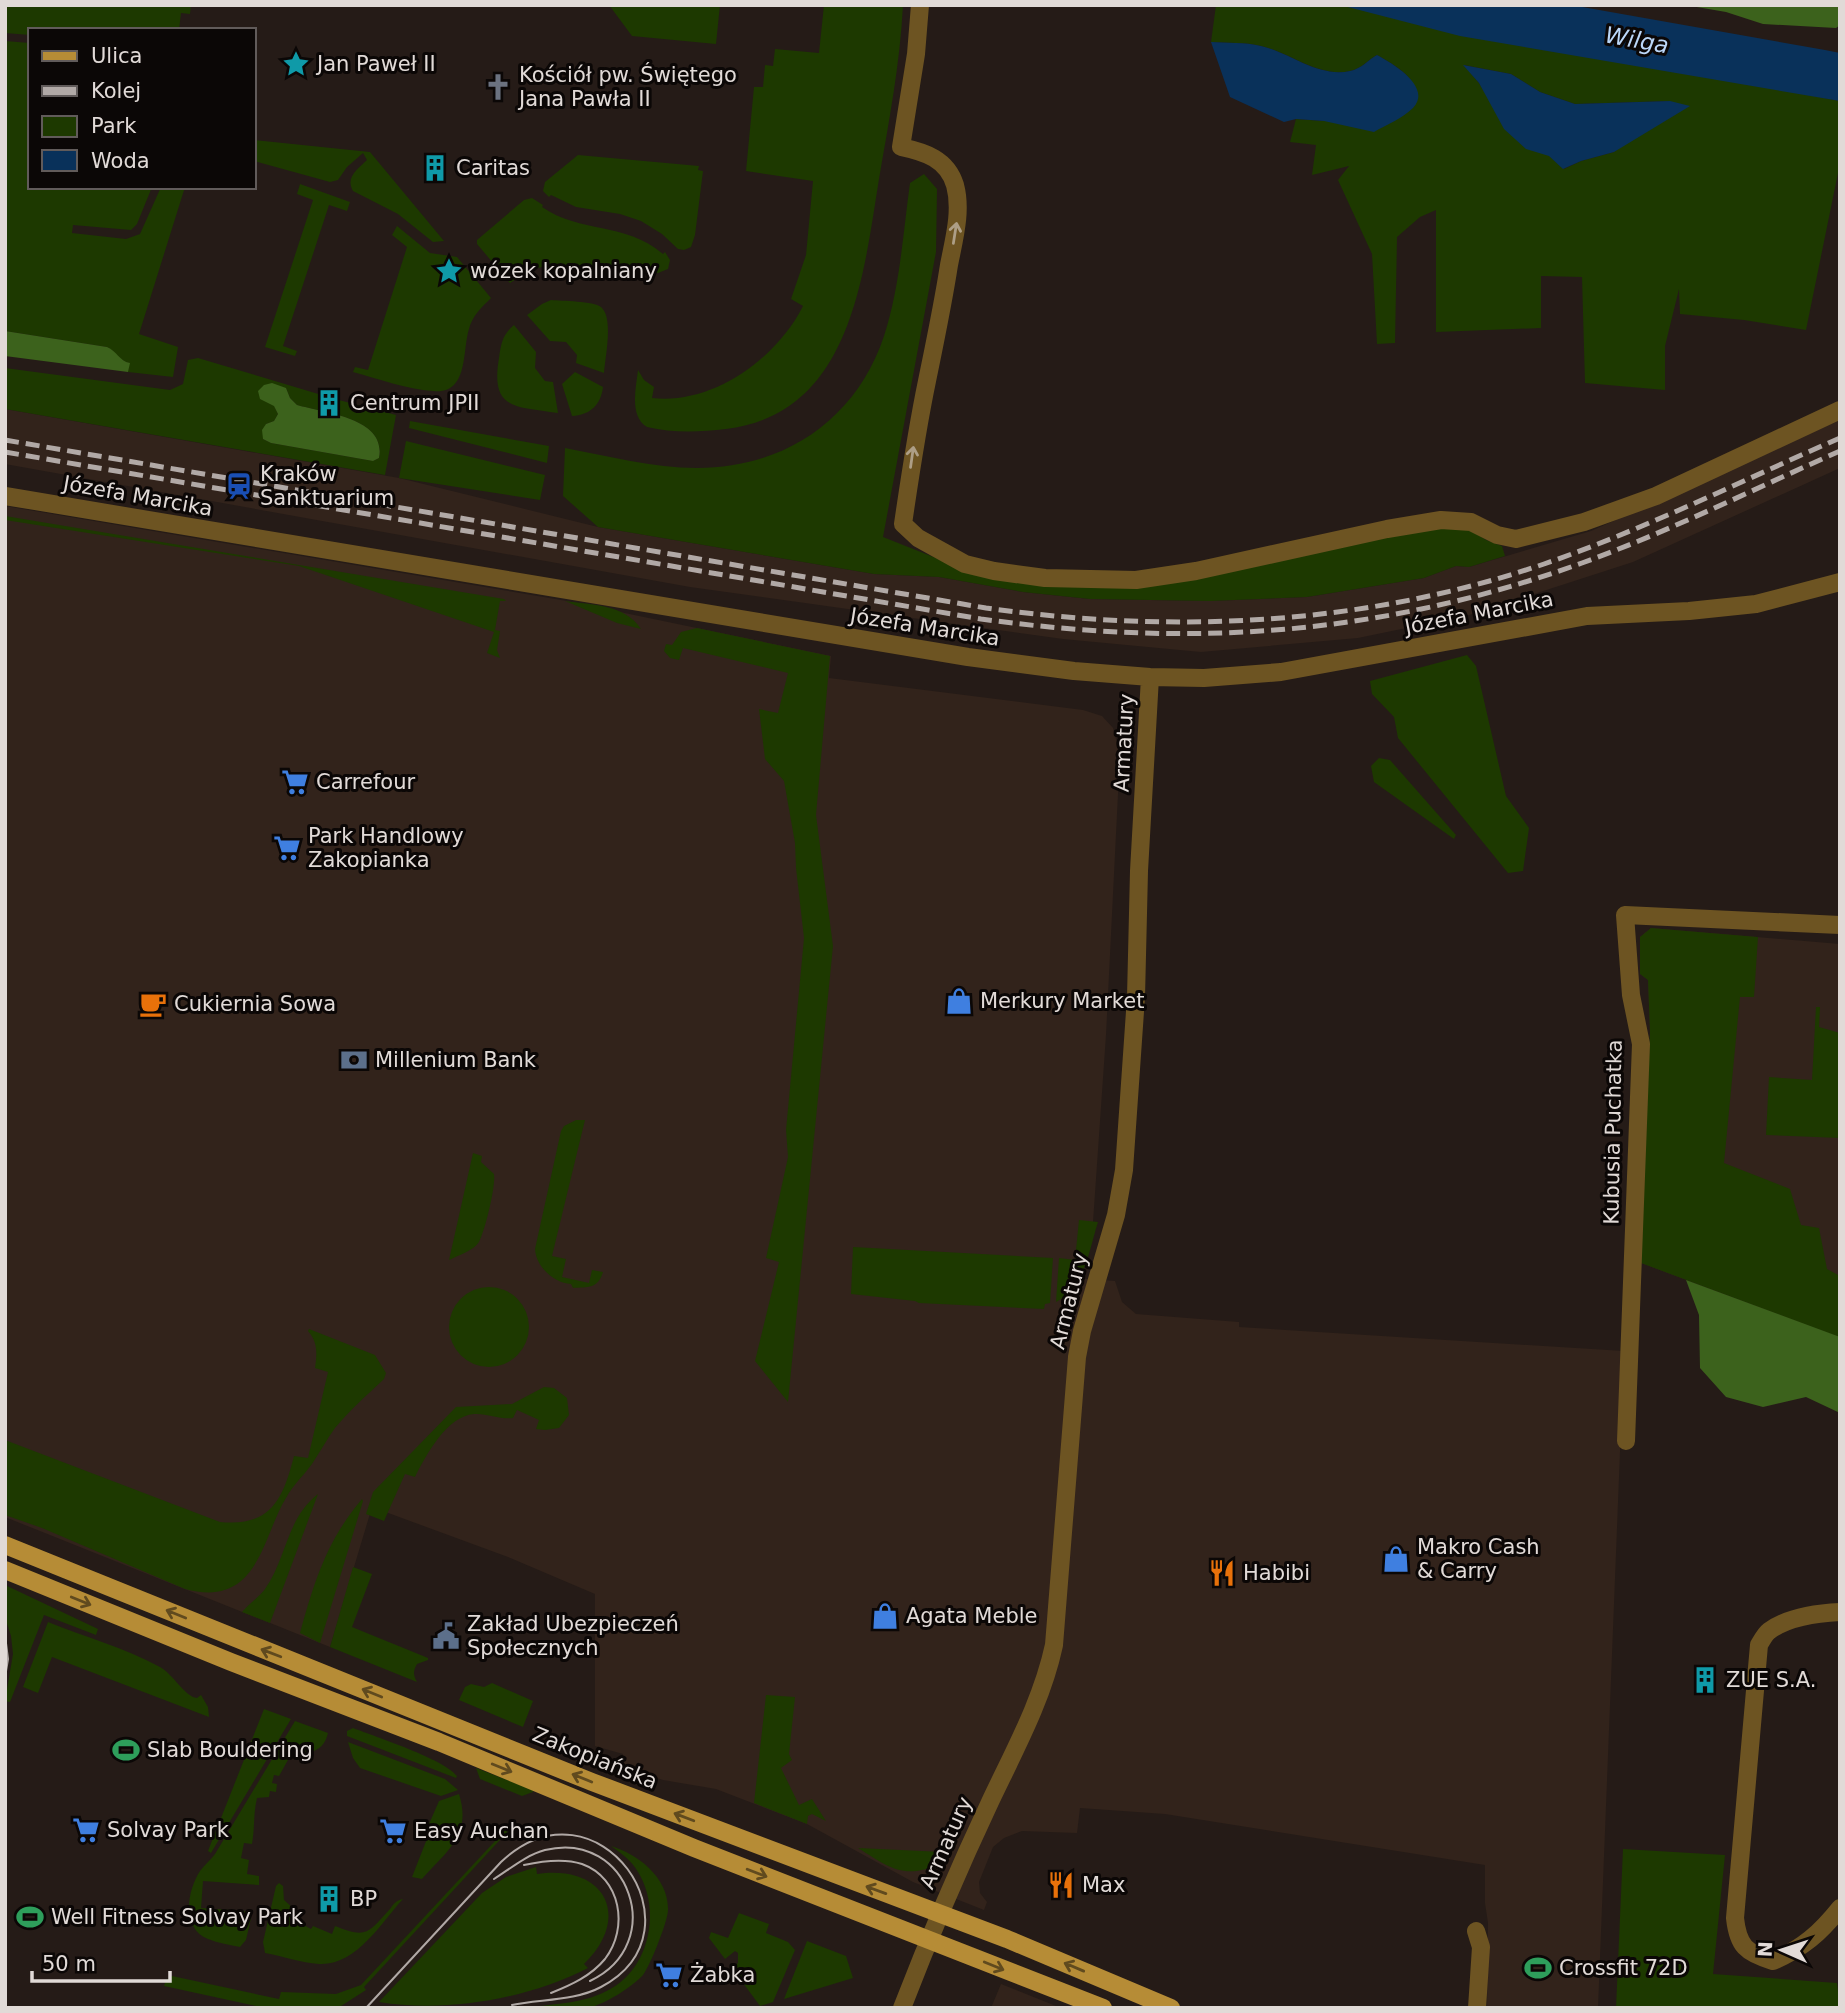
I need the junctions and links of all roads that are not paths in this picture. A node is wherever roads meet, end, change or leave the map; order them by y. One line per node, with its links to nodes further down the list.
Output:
1 (920, 5): 2 (street, one-way to 1)
2 (1840, 411)
3 (5, 496): 5 (street, Józefa Marcika)
4 (1840, 582): 5 (street, Józefa Marcika)
5 (1150, 677): 12 (street, Armatury)
6 (1840, 925): 7 (street, Kubusia Puchatka)
7 (1626, 1441)
8 (5, 1545): 12 (main road, Zakopiańska, one-way to 8)
9 (5, 1570): 14 (main road, Zakopiańska, one-way to 14)
10 (1840, 1612): 11 (street)
11 (1840, 1908)
12 (940, 1914): 14 (street, Armatury); 17 (main road, Zakopiańska, one-way to 12)
13 (1476, 1931): 18 (street)
14 (931, 1940): 15 (street, Armatury); 16 (main road, Zakopiańska, one-way to 16)
15 (902, 2008)
16 (1103, 2008)
17 (1171, 2008)
18 (1477, 2008)

